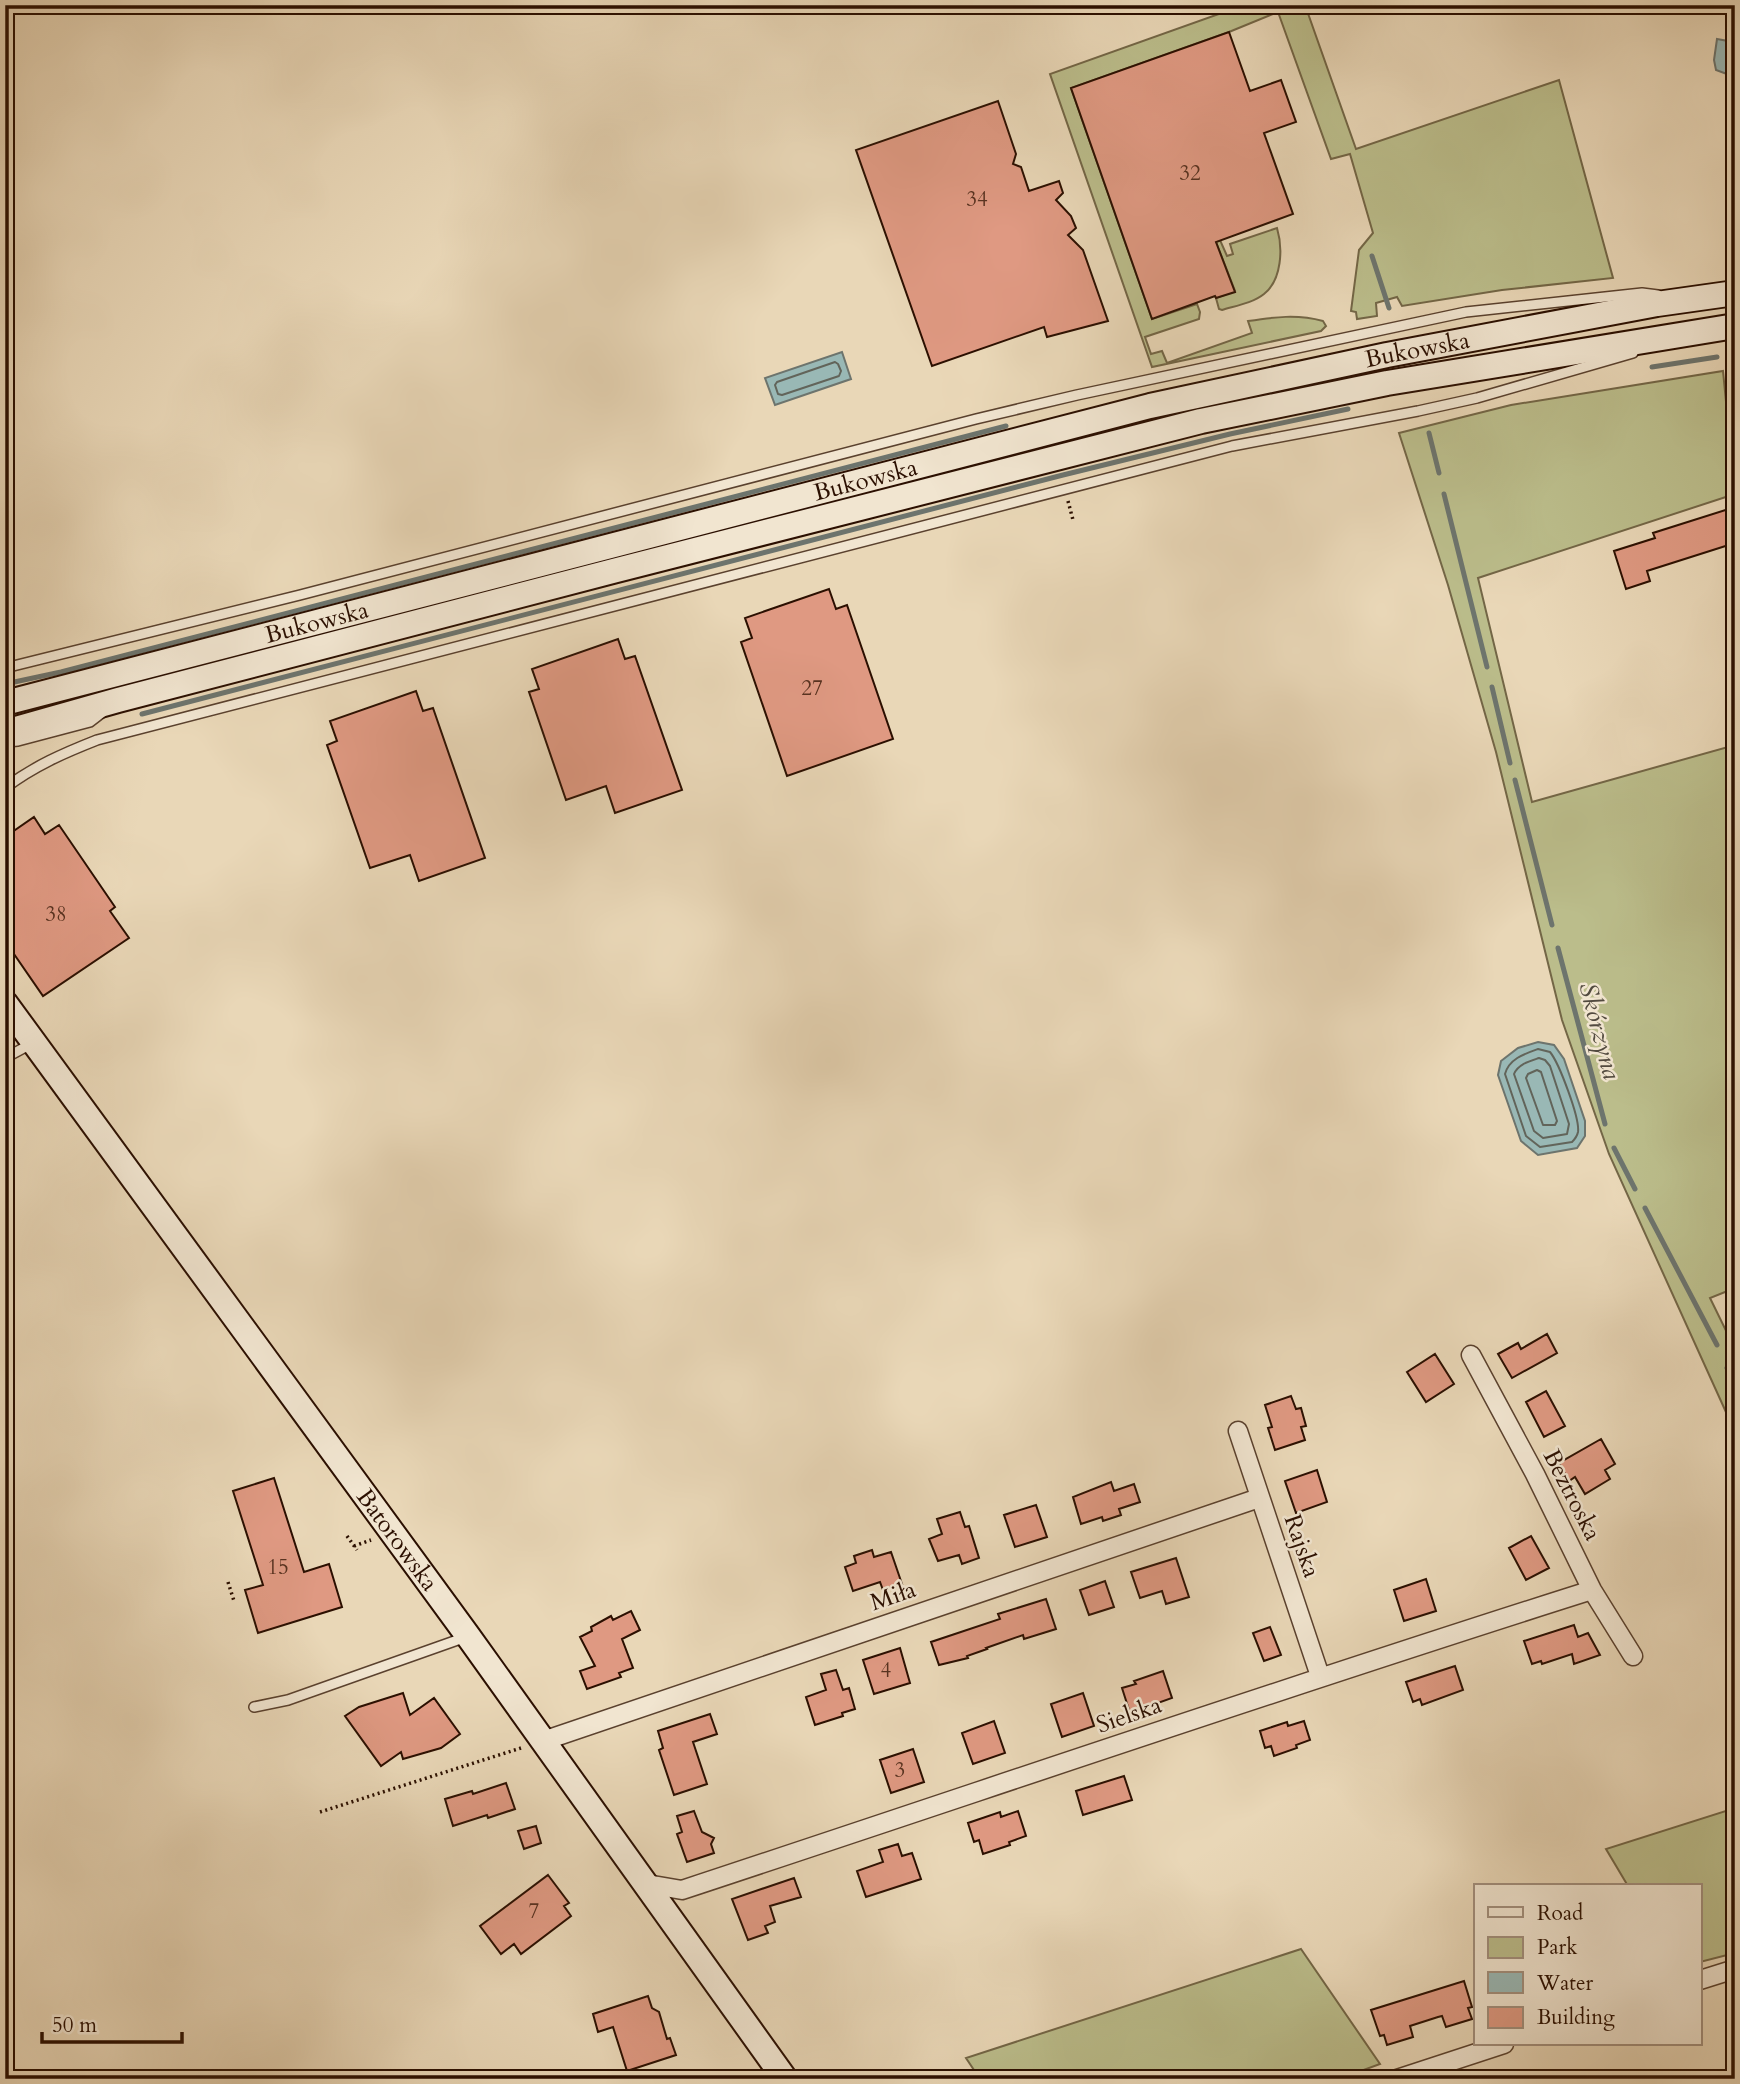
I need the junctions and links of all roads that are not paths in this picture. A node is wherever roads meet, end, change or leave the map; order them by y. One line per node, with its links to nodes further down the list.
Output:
1 (1729, 289): 2 (main road, Bukowska)
2 (1691, 299): 5 (lane); 7 (main road, Bukowska)
3 (1735, 326): 4 (main road, Bukowska)
4 (1645, 340): 6 (main road, Bukowska); 10 (lane)
5 (5, 668)
6 (118, 700): 8 (main road, Bukowska); 9 (lane)
7 (5, 703)
8 (5, 732)
9 (5, 742)
10 (5, 788)
11 (5, 1003): 12 (main road, Batorowska)
12 (33, 1043): 13 (lane); 18 (main road, Batorowska)
13 (5, 1058)
14 (1471, 1355): 17 (street, Beztroska)
15 (1238, 1431): 16 (street, Rajska)
16 (1259, 1498): 20 (street, Rajska); 22 (street, Miła)
17 (1592, 1590): 19 (street, Beztroska); 20 (street, Sielska)
18 (467, 1636): 21 (lane); 22 (main road, Batorowska)
19 (1633, 1656)
20 (1320, 1676): 24 (street, Sielska)
21 (254, 1707)
22 (543, 1741): 23 (main road, Batorowska)
23 (647, 1884): 24 (street, Sielska); 25 (main road, Batorowska)
24 (682, 1890): 25 (street)
25 (671, 1919): 29 (main road, Batorowska)
26 (1735, 1969): 27 (street)
27 (1702, 1979)
28 (1498, 2046): 30 (street)
29 (785, 2079)
30 (1397, 2079)

